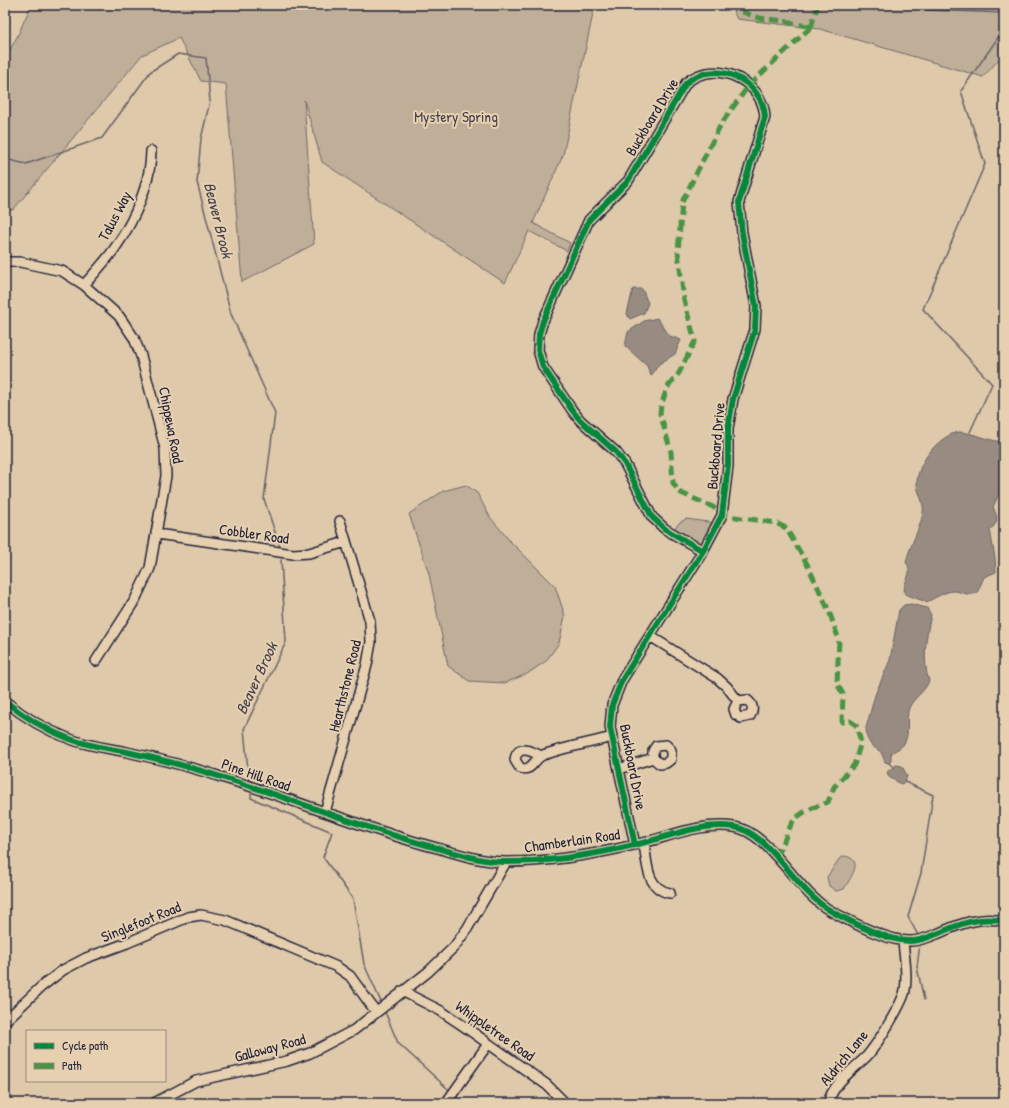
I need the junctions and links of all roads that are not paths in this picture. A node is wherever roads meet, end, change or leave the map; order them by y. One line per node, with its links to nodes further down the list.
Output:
1 (151, 151): 3 (street, Talus Way)
2 (5, 262): 3 (street, Chippewa Road)
3 (84, 285): 5 (street, Chippewa Road)
4 (340, 521): 6 (street, Hearthstone Road)
5 (157, 534): 6 (street, Cobbler Road); 9 (street, Chippewa Road)
6 (346, 542): 16 (street, Hearthstone Road)
7 (703, 551): 7 (street, Buckboard Drive); 8 (street, Buckboard Drive)
8 (650, 636): 11 (street); 12 (street, Buckboard Drive)
9 (96, 661)
10 (5, 700): 16 (street, Pine Hill Road)
11 (738, 702)
12 (612, 737): 13 (street); 15 (street, Buckboard Drive)
13 (541, 756)
14 (653, 758): 15 (street)
15 (619, 769): 17 (street, Buckboard Drive)
16 (325, 812): 18 (street, Pine Hill Road)
17 (640, 844): 18 (street, Chamberlain Road); 19 (street, Buckboard Drive); 21 (street, Chamberlain Road)
18 (506, 862): 22 (street, Chamberlain Road)
19 (670, 893)
20 (1004, 921): 21 (street, Chamberlain Road)
21 (903, 941): 30 (street, Aldrich Lane)
22 (442, 959): 23 (street, Galloway Road)
23 (402, 991): 24 (street, Galloway Road); 26 (street, Whippletree Road)
24 (376, 1012): 25 (street, Singlefoot Road); 27 (street, Galloway Road)
25 (5, 1021)
26 (488, 1044): 28 (street); 29 (street, Whippletree Road)
27 (154, 1103)
28 (446, 1103)
29 (565, 1103)
30 (828, 1103)

